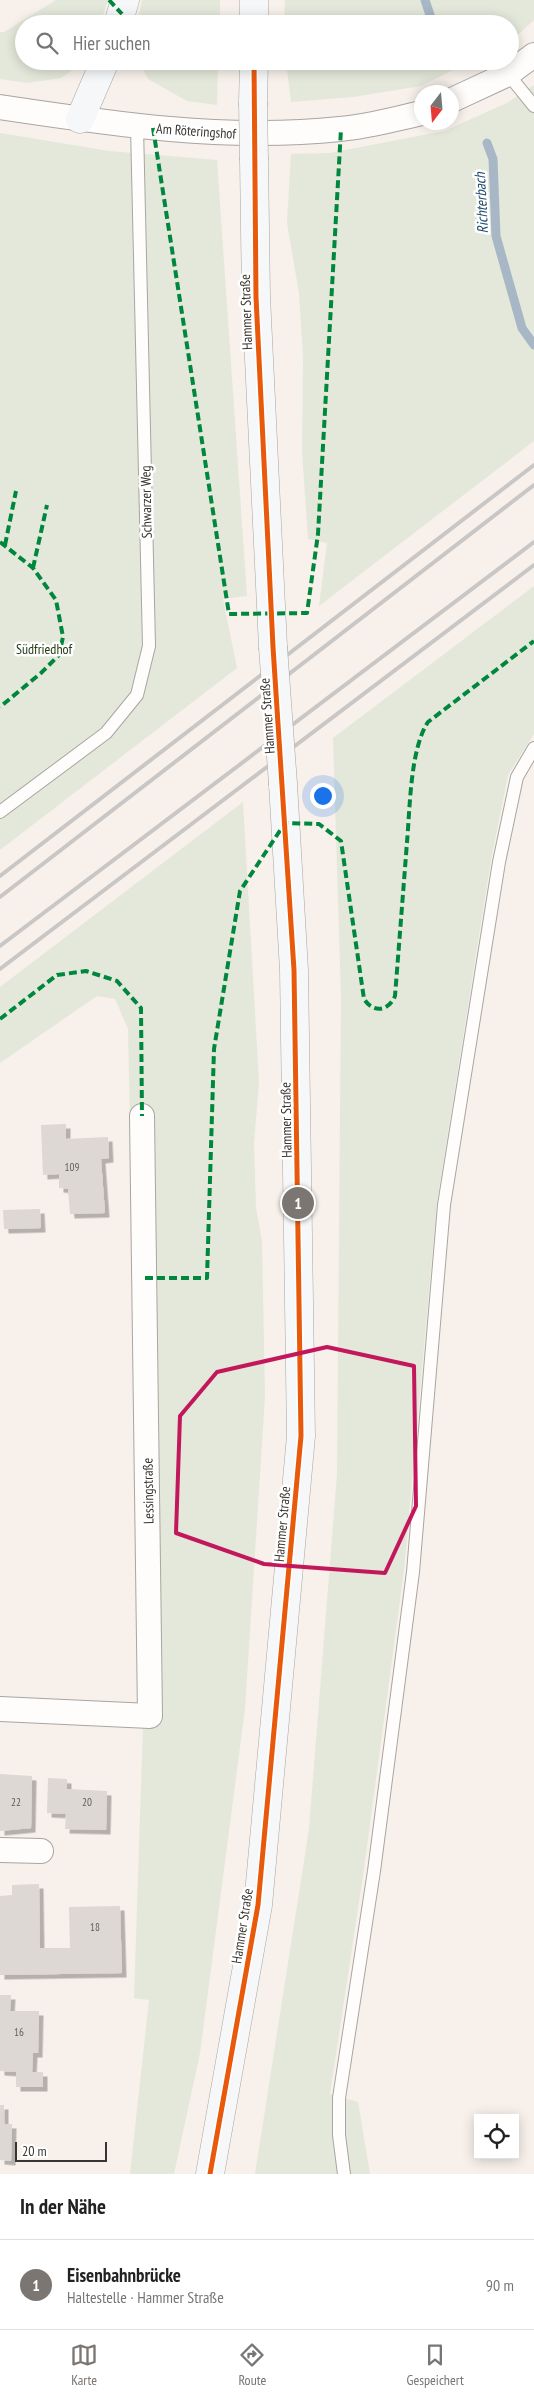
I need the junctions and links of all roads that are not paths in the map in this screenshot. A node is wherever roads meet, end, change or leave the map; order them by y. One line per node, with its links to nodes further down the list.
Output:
1 (125, 0): 3 (main road)
2 (254, 0): 4 (main road)
3 (121, 15)
4 (254, 15)
5 (534, 55): 6 (street)
6 (519, 66)
7 (101, 70): 15 (main road)
8 (254, 70): 23 (main road, Hammer Straße, bridge)
9 (513, 70): 10 (street)
10 (508, 74): 11 (street); 13 (lane)
11 (459, 97)
12 (0, 106): 15 (street, Am Röteringshof)
13 (534, 106)
14 (414, 115): 16 (street, Am Röteringshof)
15 (80, 119): 16 (street, Am Röteringshof)
16 (137, 127): 18 (lane, Schwarzer Weg)
17 (534, 748): 24 (lane)
18 (0, 812)
19 (142, 1116): 20 (street, Lessingstraße)
20 (0, 1709)
21 (0, 1850): 22 (street)
22 (41, 1851)
23 (210, 2174)
24 (344, 2174)

